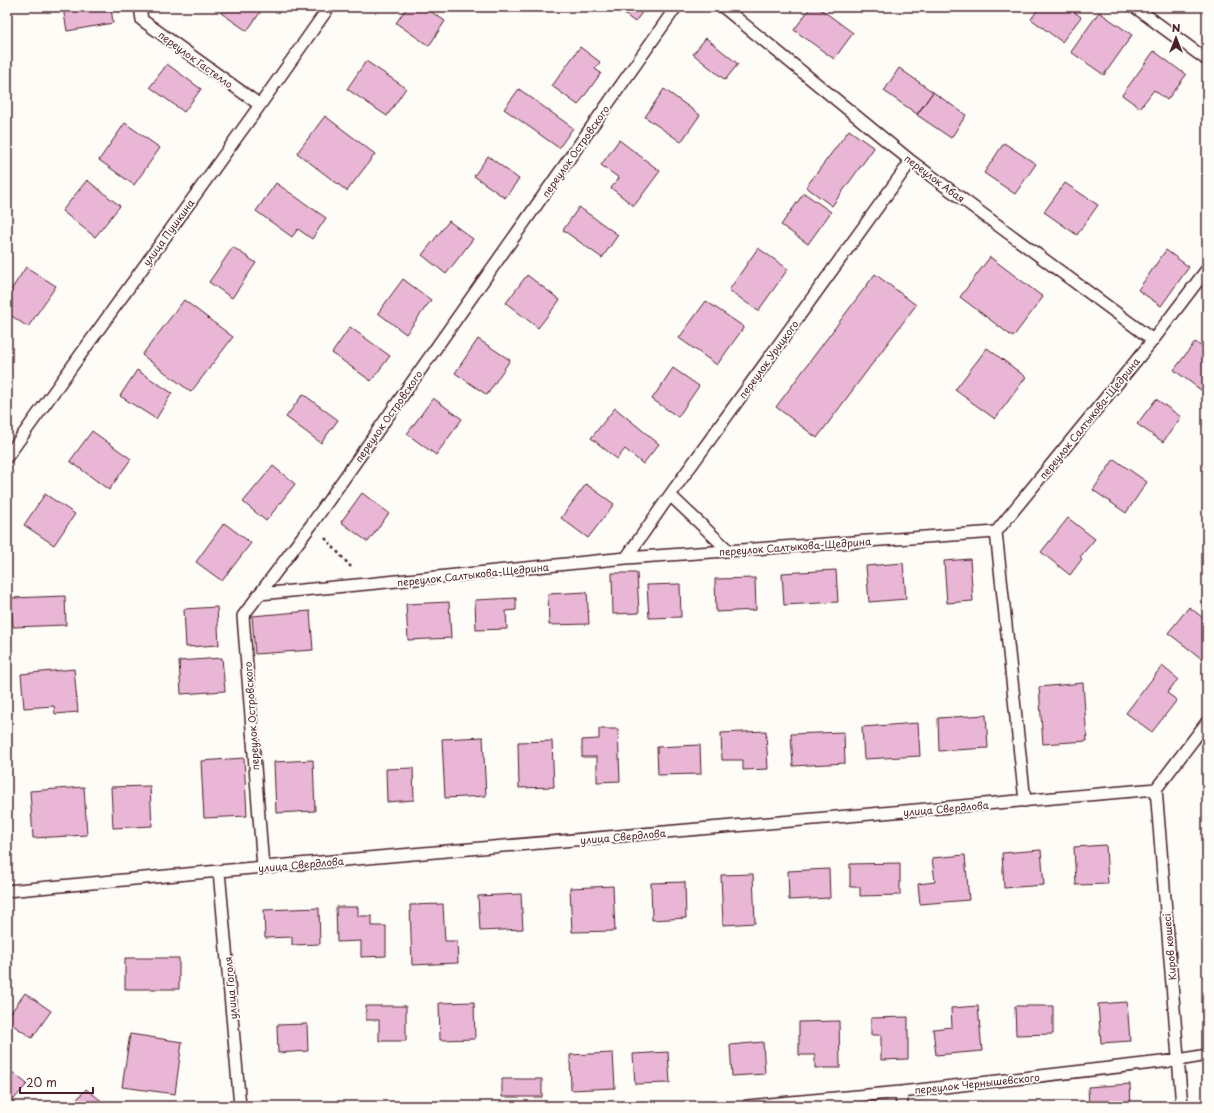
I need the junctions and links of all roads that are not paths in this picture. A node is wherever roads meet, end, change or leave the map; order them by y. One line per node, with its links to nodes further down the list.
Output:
1 (140, 7): 7 (lane, переулок Гастелло)
2 (329, 7): 7 (lane, улица Пушкина)
3 (676, 7): 16 (lane, переулок Островского)
4 (723, 7): 8 (lane, переулок Абая)
5 (1135, 7): 6 (lane)
6 (1207, 60)
7 (260, 105): 11 (lane, улица Пушкина)
8 (911, 161): 10 (lane, переулок Абая); 12 (lane, переулок Урицкого)
9 (1207, 268): 10 (lane, переулок Салтыкова-Щедрина)
10 (1153, 340): 13 (lane, переулок Салтыкова-Щедрина)
11 (7, 457)
12 (670, 495): 14 (lane); 15 (lane, переулок Урицкого)
13 (996, 532): 14 (lane, переулок Салтыкова-Щедрина); 19 (lane)
14 (728, 550): 15 (lane, переулок Салтыкова-Щедрина)
15 (626, 558): 16 (lane, переулок Салтыкова-Щедрина)
16 (259, 594): 20 (lane, переулок Островского)
17 (1207, 722): 18 (lane)
18 (1156, 789): 19 (lane, улица Свердлова); 24 (lane, Киров көшесі)
19 (1026, 801): 20 (lane, улица Свердлова)
20 (263, 867): 21 (lane, улица Свердлова)
21 (219, 871): 22 (lane, улица Свердлова); 26 (lane, улица Гоголя)
22 (7, 891)
23 (1207, 1055): 24 (lane, переулок Чернышевского)
24 (1179, 1060): 25 (lane, переулок Чернышевского); 29 (lane, Киров көшесі)
25 (901, 1092): 27 (lane, переулок Чернышевского); 28 (lane)
26 (240, 1106)
27 (747, 1106)
28 (902, 1106)
29 (1182, 1106)

